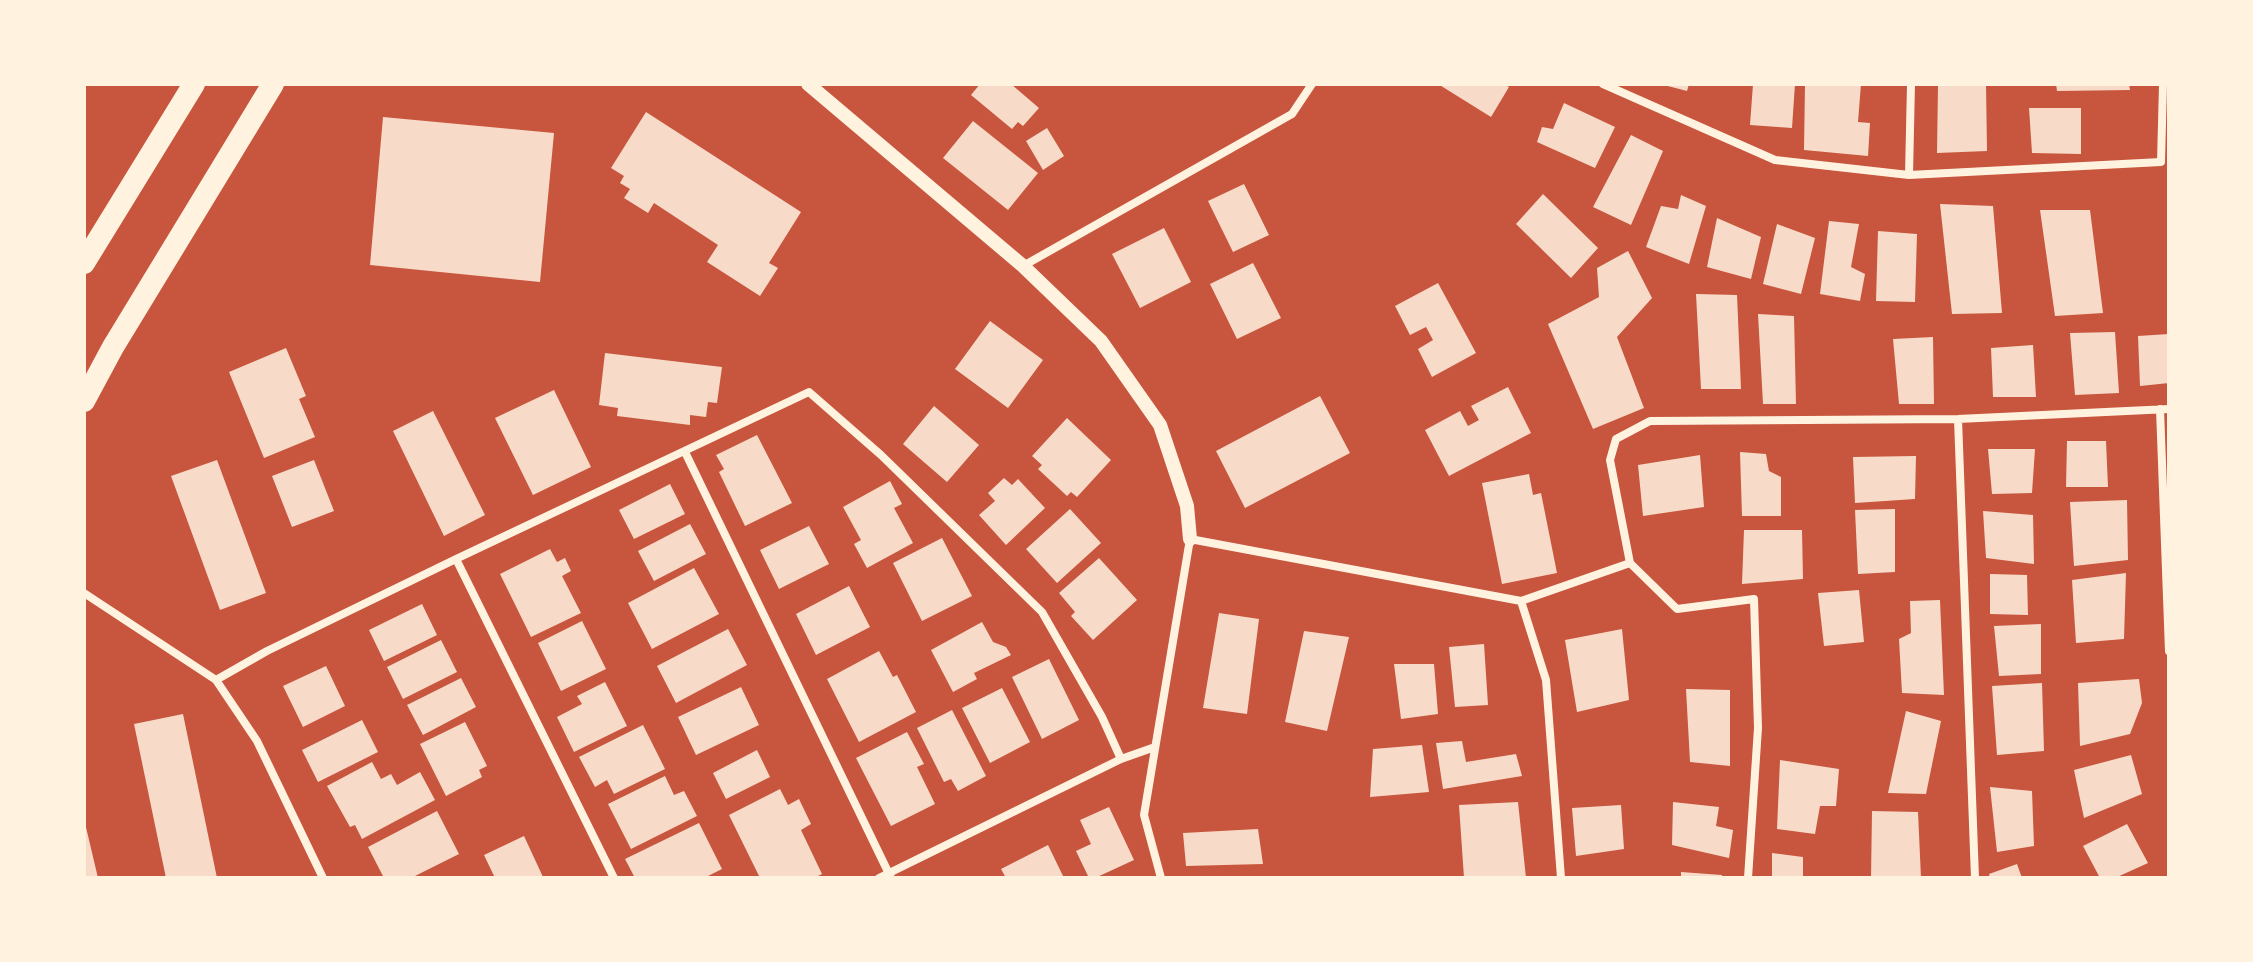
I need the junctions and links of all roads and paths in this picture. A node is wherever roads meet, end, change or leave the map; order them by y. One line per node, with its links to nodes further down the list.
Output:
1 (194, 84): 9 (highway)
2 (273, 84): 11 (highway)
3 (808, 84): 10 (street)
4 (1312, 84): 10 (street)
5 (1603, 84): 8 (street)
6 (1911, 84): 8 (street)
7 (2163, 84): 8 (street)
8 (1909, 175)
9 (84, 263)
10 (1023, 266): 15 (street)
11 (84, 401)
12 (2165, 409): 13 (street); 20 (street)
13 (1958, 419): 17 (street); 31 (street)
14 (685, 452): 16 (street); 23 (street); 24 (street)
15 (1190, 539): 19 (street); 22 (street)
16 (456, 559): 21 (street); 26 (street)
17 (1630, 563): 19 (street); 30 (street)
18 (84, 593): 21 (street)
19 (1521, 601): 29 (street)
20 (2169, 651)
21 (216, 680): 25 (street)
22 (1155, 747): 23 (street); 28 (street)
23 (1121, 759): 24 (street)
24 (890, 876): 27 (street)
25 (323, 878)
26 (614, 878)
27 (879, 878)
28 (1161, 878)
29 (1561, 878)
30 (1748, 878)
31 (1975, 878)

